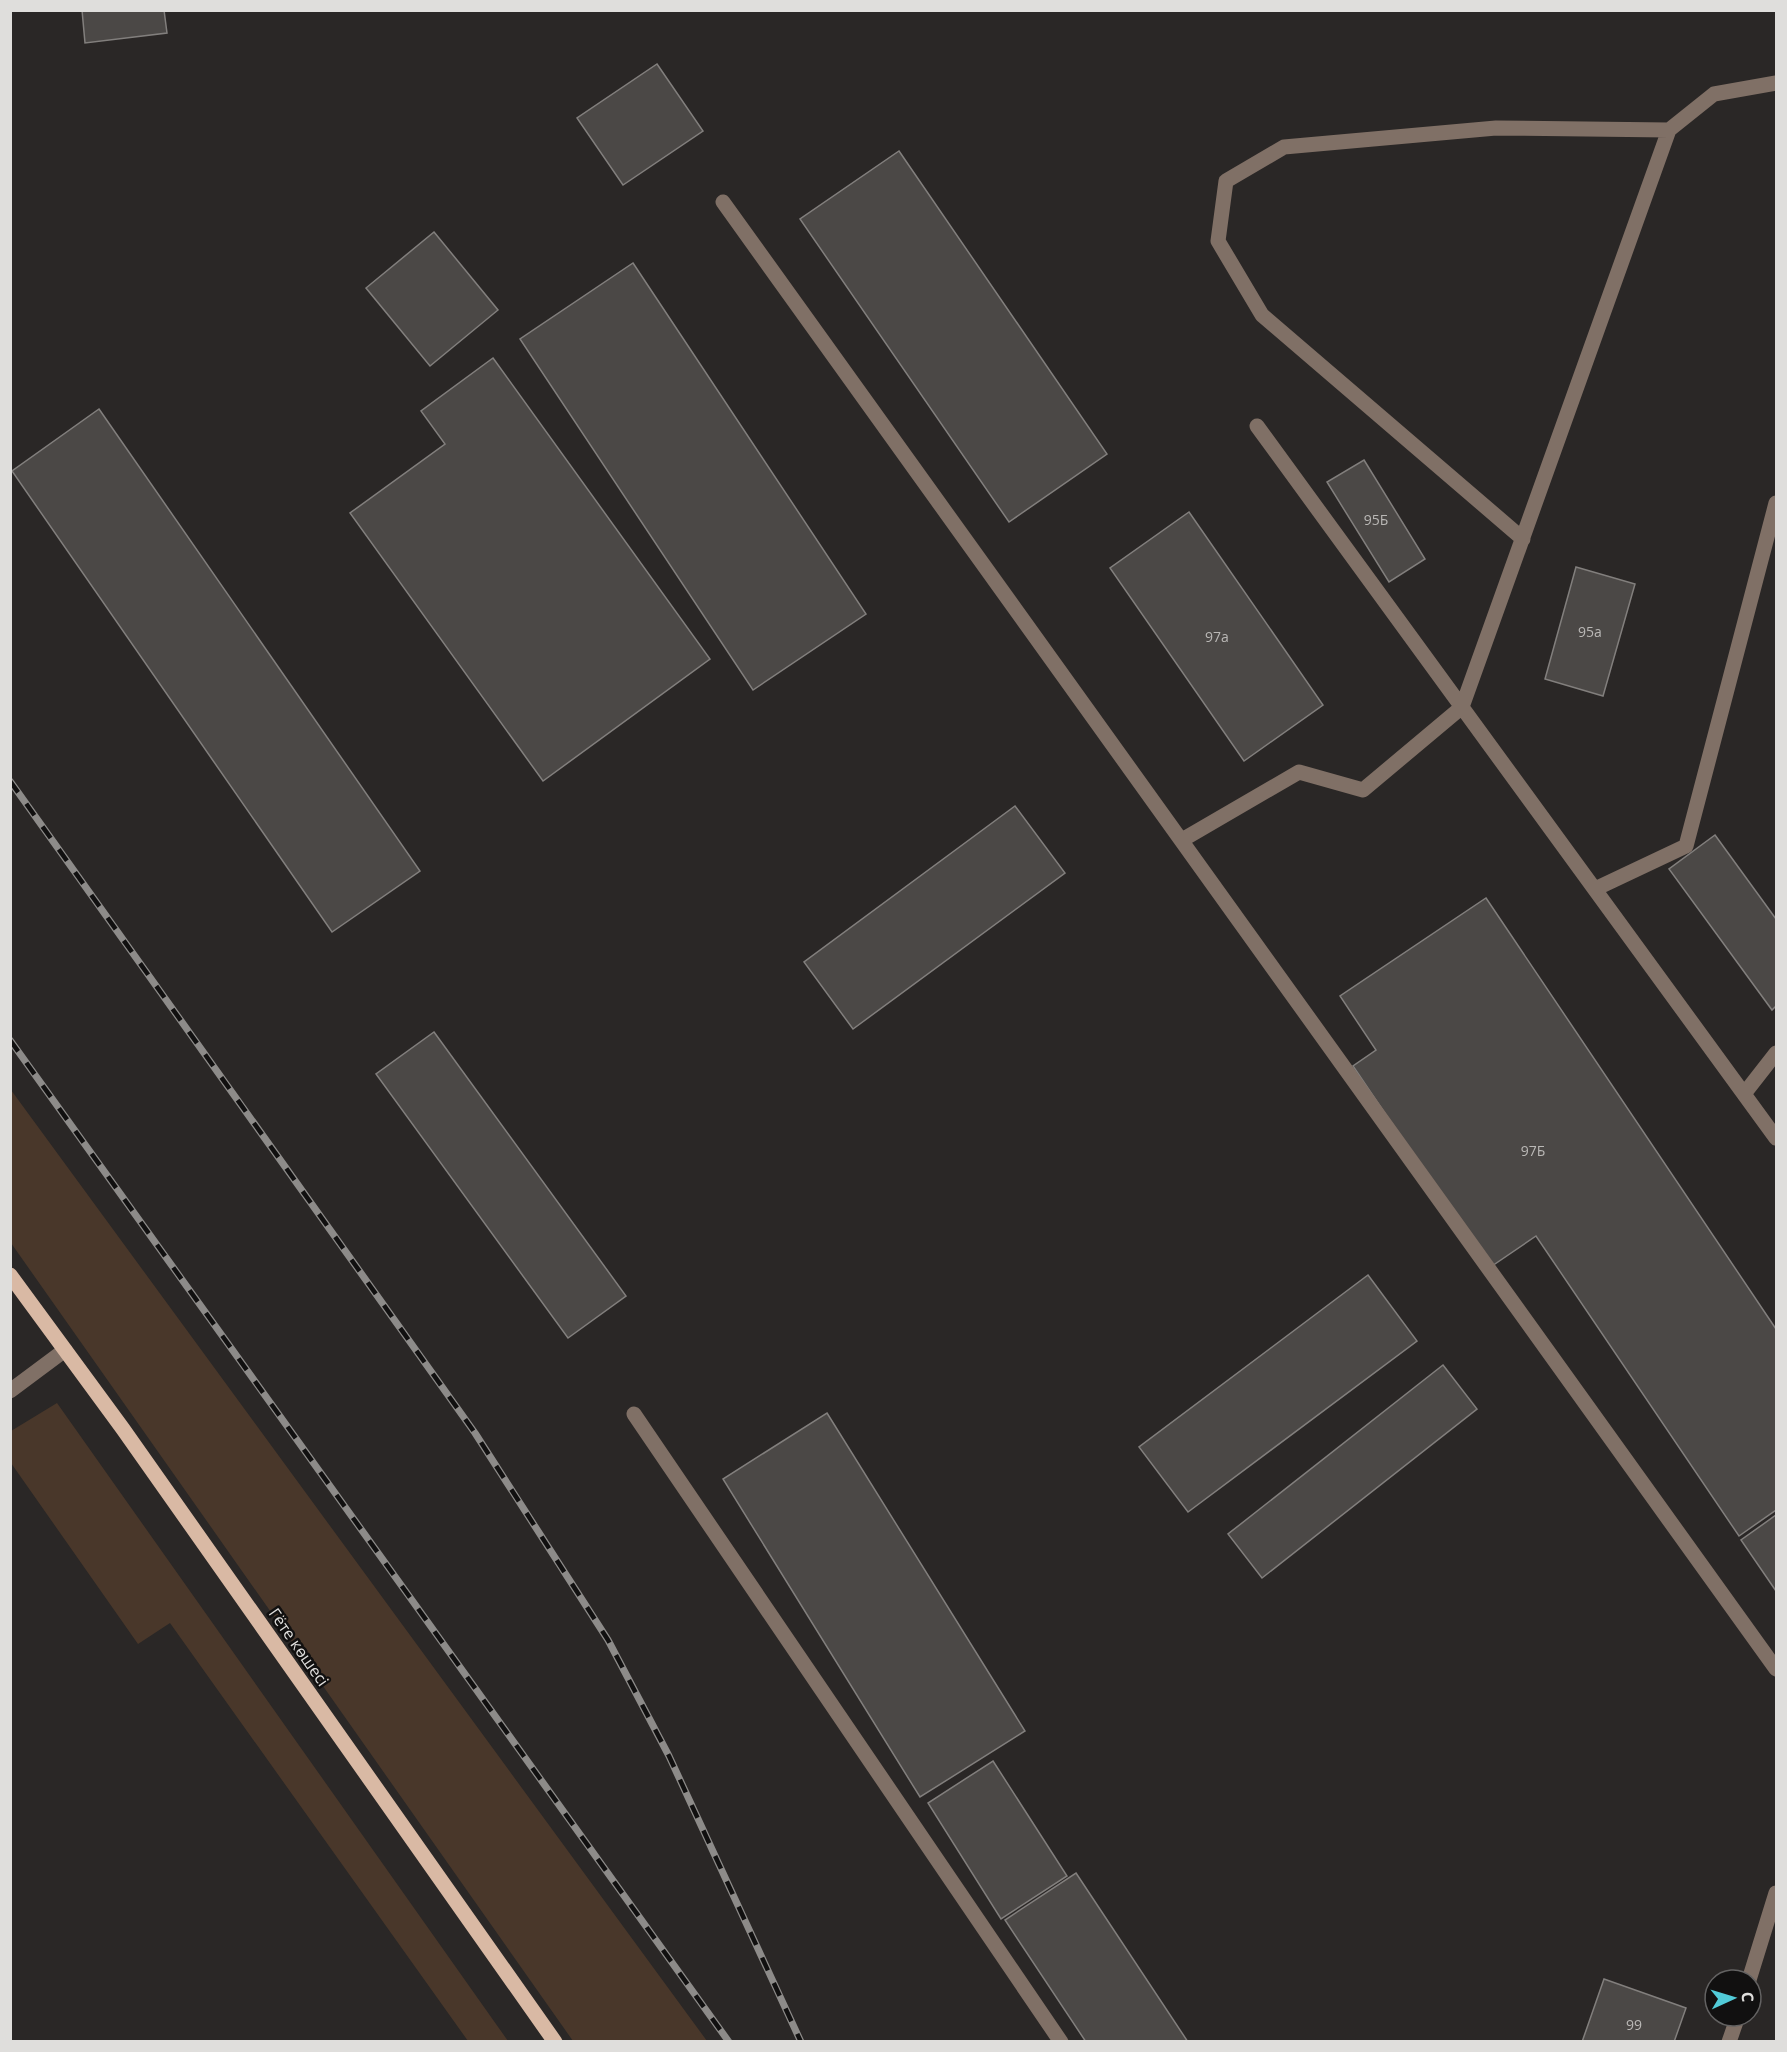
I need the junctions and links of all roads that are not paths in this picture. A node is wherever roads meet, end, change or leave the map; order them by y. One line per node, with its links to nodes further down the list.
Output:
1 (1776, 83): 2 (lane)
2 (1669, 130): 6 (lane); 6 (lane)
3 (723, 202): 8 (lane)
4 (1257, 426): 7 (lane)
5 (1776, 503): 9 (lane)
6 (1523, 539): 7 (lane)
7 (1462, 707): 8 (lane); 9 (lane)
8 (1182, 840): 17 (lane)
9 (1595, 889): 11 (lane)
10 (1776, 1053): 11 (lane)
11 (1744, 1094): 12 (lane)
12 (1776, 1138)
13 (10, 1275): 14 (main road, Гёте көшесі)
14 (65, 1350): 15 (lane); 20 (main road, Гёте көшесі)
15 (10, 1390)
16 (634, 1414): 21 (lane)
17 (1776, 1669)
18 (1776, 1893): 19 (lane)
19 (1753, 1968)
20 (555, 2042)
21 (1061, 2042)

